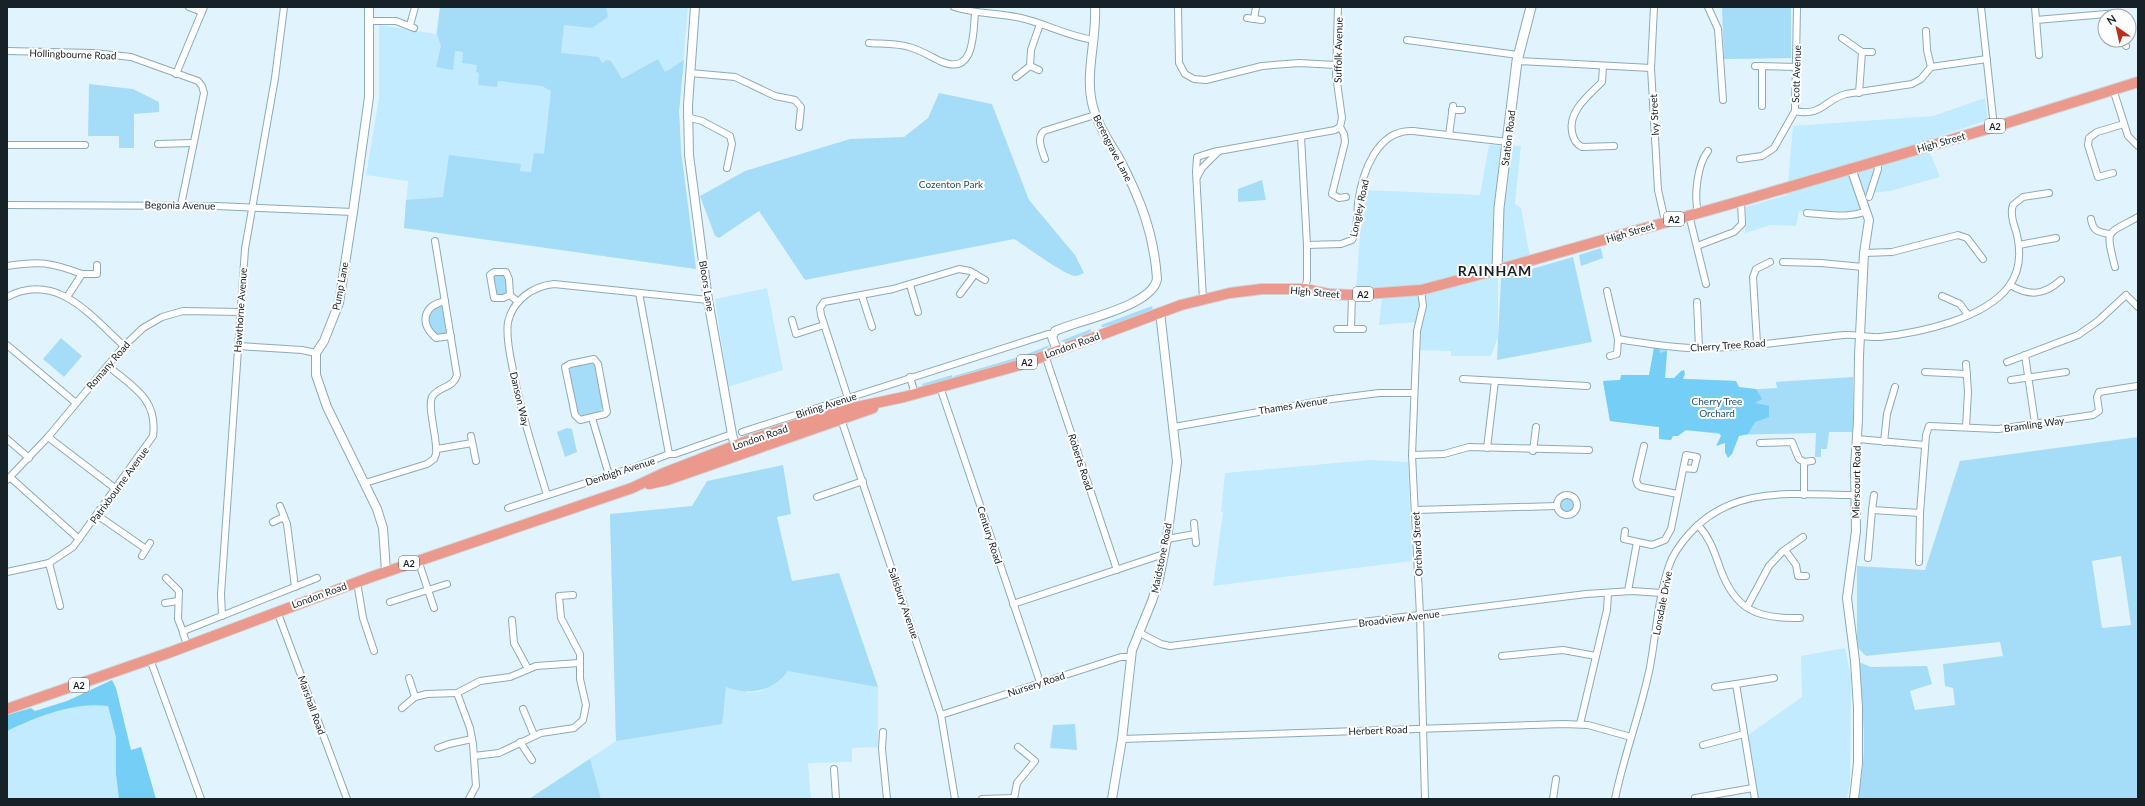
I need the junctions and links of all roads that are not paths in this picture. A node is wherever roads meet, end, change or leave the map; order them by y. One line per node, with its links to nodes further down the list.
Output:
1 (189, 7): 17 (street)
2 (284, 7): 90 (street, Hawthorne Avenue)
3 (369, 7): 24 (street, Pump Lane)
4 (414, 7): 24 (street)
5 (695, 7): 46 (street, Bloors Lane)
6 (954, 7): 18 (street)
7 (1095, 7): 28 (street, Berengrave Lane)
8 (1178, 7): 37 (street)
9 (1256, 7): 21 (street)
10 (1338, 7): 37 (street, Suffolk Avenue)
11 (1531, 7): 35 (main road, Station Road)
12 (1654, 7): 44 (street, Ivy Street)
13 (1708, 7): 51 (street)
14 (1798, 7): 42 (street, Scott Avenue)
15 (1981, 7): 36 (street)
16 (2035, 7): 23 (street)
17 (203, 10): 47 (street)
18 (974, 13): 25 (street); 30 (street)
19 (2097, 14): 23 (street)
20 (1247, 18): 21 (street)
21 (1254, 19): 22 (street)
22 (1262, 20)
23 (2036, 20): 34 (street)
24 (369, 21): 92 (street, Pump Lane)
25 (1040, 24): 28 (street); 38 (street)
26 (1926, 31): 43 (street)
27 (1842, 38): 32 (street)
28 (1094, 40): 58 (street, Berengrave Lane)
29 (1407, 40): 35 (street)
30 (868, 43)
31 (7, 51): 47 (street, Hollingbourne Road)
32 (1862, 52): 33 (street); 53 (street)
33 (1872, 52)
34 (2039, 55)
35 (1518, 58): 39 (street); 66 (main road, Station Road)
36 (1987, 60): 43 (street); 63 (street)
37 (1336, 65): 62 (street, Suffolk Avenue)
38 (1030, 66): 45 (street); 48 (street)
39 (1603, 66): 44 (street); 71 (street)
40 (1755, 66): 41 (street)
41 (1762, 66): 42 (street); 55 (street)
42 (1798, 67): 57 (street, Scott Avenue)
43 (1931, 67): 53 (street)
44 (1651, 68): 97 (street, Ivy Street)
45 (1040, 70)
46 (690, 72): 59 (street, Bloors Lane); 61 (street)
47 (176, 74): 67 (street, Hollingbourne Road)
48 (1016, 77)
49 (2138, 82): 52 (main road, High Street / A2)
50 (1714, 89): 51 (street)
51 (1722, 90): 54 (street)
52 (2113, 90): 60 (street); 63 (main road, High Street / A2)
53 (1859, 93): 57 (street)
54 (1723, 100)
55 (1762, 106)
56 (1462, 110): 64 (street)
57 (1795, 111): 78 (street, Scott Avenue)
58 (1095, 115): 76 (street); 117 (street, Berengrave Lane)
59 (687, 117): 80 (street); 133 (street, Bloors Lane)
60 (2124, 124): 72 (street); 82 (street)
61 (799, 127)
62 (1340, 127): 65 (street); 85 (street, Suffolk Avenue)
63 (1994, 127): 79 (main road, High Street / A2)
64 (1449, 135): 66 (street, Longley Road); 101 (street, Longley Road)
65 (1301, 137): 73 (street); 101 (street)
66 (1508, 142): 112 (main road, Station Road)
67 (193, 143): 68 (street); 89 (street, Hollingbourne Road)
68 (158, 144)
69 (85, 145): 70 (street)
70 (7, 146)
71 (1614, 146)
72 (2138, 146)
73 (1218, 152): 83 (street); 83 (street)
74 (1708, 152): 77 (street)
75 (1697, 153): 77 (street)
76 (1052, 157)
77 (1703, 158): 94 (street)
78 (1740, 159)
79 (1877, 160): 81 (main road, High Street / A2); 86 (street)
80 (727, 168)
81 (1851, 168): 87 (main road, High Street / A2); 91 (street, Mierscourt Road)
82 (2113, 173)
83 (1196, 177): 132 (street)
84 (2049, 193): 102 (street)
85 (1346, 197)
86 (1869, 197)
87 (1741, 201): 94 (main road, High Street / A2); 103 (street)
88 (7, 205): 89 (street, Begonia Avenue)
89 (181, 205): 90 (street, Begonia Avenue)
90 (252, 208): 92 (street, Begonia Avenue); 138 (street, Hawthorne Avenue)
91 (1866, 211): 93 (street); 104 (street, Mierscourt Road)
92 (352, 212): 160 (street, Pump Lane)
93 (1807, 213)
94 (1693, 214): 97 (main road, High Street / A2); 103 (street)
95 (2138, 217): 98 (street)
96 (2091, 219): 98 (street)
97 (1666, 221): 112 (main road, High Street / A2)
98 (2109, 234): 110 (street)
99 (2056, 238): 102 (street)
100 (435, 242): 134 (street)
101 (1307, 245): 121 (street)
102 (2019, 245): 120 (street)
103 (1698, 246): 118 (street)
104 (1864, 253): 105 (street); 111 (street, Mierscourt Road)
105 (1983, 259)
106 (1770, 262): 154 (street)
107 (1783, 262): 111 (street)
108 (97, 265): 113 (street)
109 (7, 266): 113 (street)
110 (2115, 266)
111 (1863, 267): 151 (street, Mierscourt Road)
112 (1498, 270): 122 (main road, High Street / A2)
113 (82, 274): 131 (street)
114 (975, 274): 115 (street); 119 (street); 125 (street)
115 (985, 280)
116 (2060, 280): 120 (street)
117 (1156, 284): 149 (street, Birling Avenue)
118 (1706, 284)
119 (910, 285): 128 (street); 139 (street)
120 (2010, 285): 141 (street, Cherry Tree Road)
121 (1305, 289): 126 (main road, High Street / A2); 132 (main road, High Street / A2)
122 (1421, 290): 126 (main road, High Street / A2); 179 (street, Orchard Street)
123 (1607, 291): 152 (street)
124 (639, 293): 133 (street, Danson Way); 135 (street, Danson Way); 205 (street)
125 (960, 294)
126 (1352, 295): 146 (street)
127 (510, 296): 127 (street); 135 (street)
128 (862, 296): 143 (street); 144 (street)
129 (1942, 296): 141 (street)
130 (7, 297): 131 (street)
131 (67, 297): 156 (street)
132 (1203, 299): 140 (main road, High Street / A2)
133 (708, 300): 190 (street, Bloors Lane)
134 (445, 301): 150 (street); 150 (street)
135 (518, 302): 218 (street, Danson Way)
136 (1697, 302): 158 (street)
137 (2138, 307): 163 (street)
138 (241, 312): 156 (street, Romany Road); 157 (street, Hawthorne Avenue)
139 (918, 312)
140 (1160, 312): 159 (main road, London Road / A2); 187 (street, Maidstone Road)
141 (1968, 315): 151 (street, Cherry Tree Road)
142 (792, 320): 148 (street)
143 (824, 325): 148 (street); 181 (street)
144 (872, 327)
145 (1337, 329): 146 (street)
146 (1351, 329): 147 (street)
147 (1363, 329)
148 (796, 334): 153 (street)
149 (1052, 334): 159 (street); 170 (street, Birling Avenue)
150 (451, 336): 202 (street)
151 (1860, 336): 154 (street, Cherry Tree Road); 194 (street, Mierscourt Road)
152 (1618, 340): 158 (street, Cherry Tree Road); 162 (street)
153 (798, 341)
154 (1758, 343): 158 (street, Cherry Tree Road)
155 (7, 345): 182 (street)
156 (124, 346): 166 (street, Romany Road)
157 (238, 346): 160 (street); 273 (street, Hawthorne Avenue)
158 (1699, 348)
159 (1057, 350): 161 (main road, London Road / A2)
160 (316, 353): 215 (street, Pump Lane)
161 (1045, 355): 178 (main road, London Road / A2); 250 (street, Roberts Road)
162 (1610, 356)
163 (2025, 356): 164 (street); 171 (street)
164 (2007, 362)
165 (1966, 364): 169 (street)
166 (108, 366): 182 (street, Romany Road); 216 (street, Patrixbourne Avenue)
167 (1925, 372): 169 (street)
168 (2066, 372): 171 (street)
169 (1967, 374): 186 (street)
170 (910, 377): 180 (street); 181 (street, Birling Avenue)
171 (2028, 378): 173 (street); 185 (street)
172 (1463, 379): 174 (street)
173 (2011, 380)
174 (1495, 381): 175 (street); 200 (street)
175 (1586, 386)
176 (1895, 386): 195 (street)
177 (2137, 386): 185 (street, Bramling Way)
178 (940, 387): 180 (main road, London Road / A2); 267 (street, Century Road)
179 (1414, 393): 187 (street, Thames Avenue); 206 (street, Orchard Street)
180 (915, 394): 183 (main road, London Road / A2)
181 (848, 398): 189 (street, Birling Avenue)
182 (76, 403): 192 (street, Romany Road)
183 (840, 415): 203 (main road, London Road / A2); 214 (street, Salisbury Avenue)
184 (592, 418): 184 (street); 212 (street)
185 (2035, 423): 186 (street, Bramling Way)
186 (1966, 426): 198 (street, Bramling Way)
187 (1174, 427): 238 (street, Maidstone Road)
188 (1536, 427): 204 (street)
189 (742, 432)
190 (732, 434): 203 (street, Bloors Lane); 205 (street, Denbigh Avenue)
191 (471, 436): 196 (street)
192 (48, 437): 207 (street, Romany Road); 216 (street)
193 (7, 439): 207 (street)
194 (1857, 439): 195 (street); 220 (street, Mierscourt Road)
195 (1884, 442): 198 (street)
196 (472, 443): 202 (street); 208 (street)
197 (1760, 443): 210 (street)
198 (1925, 445): 228 (street, Bramling Way)
199 (1644, 446): 217 (street)
200 (1487, 448): 204 (street); 206 (street)
201 (1584, 448): 204 (street)
202 (437, 449): 215 (street)
203 (736, 450): 247 (main road, London Road / A2)
204 (1533, 450)
205 (670, 454): 212 (street, Denbigh Avenue)
206 (1412, 455): 226 (street, Orchard Street)
207 (29, 458): 213 (street, Romany Road)
208 (476, 461)
209 (1812, 461): 210 (street)
210 (1804, 462): 219 (street)
211 (1684, 468): 217 (street)
212 (609, 475): 218 (street, Denbigh Avenue)
213 (9, 479): 237 (street)
214 (863, 481): 222 (street); 296 (street, Salisbury Avenue)
215 (365, 483): 252 (street, Pump Lane)
216 (116, 489): 229 (street, Patrixbourne Avenue)
217 (1678, 494): 239 (street)
218 (547, 495): 225 (street, Denbigh Avenue)
219 (1804, 495): 220 (street, Lonsdale Drive); 233 (street, Lonsdale Drive)
220 (1855, 495): 328 (street, Mierscourt Road)
221 (1874, 495): 227 (street)
222 (817, 497)
223 (280, 506): 230 (street)
224 (1558, 506): 226 (street)
225 (508, 508)
226 (1415, 510): 272 (street, Orchard Street)
227 (1872, 510): 228 (street); 246 (street)
228 (1920, 513): 249 (street, Bramling Way)
229 (97, 515): 237 (street, Patrixbourne Avenue); 242 (street)
230 (284, 517): 231 (street); 258 (street)
231 (273, 522)
232 (1194, 522): 235 (street)
233 (1698, 525): 262 (street, Lonsdale Drive); 269 (street)
234 (1626, 531): 239 (street)
235 (1195, 534): 238 (street); 241 (street)
236 (1803, 537): 243 (street)
237 (79, 539): 248 (street, Patrixbourne Avenue)
238 (1167, 539): 244 (street, Maidstone Road)
239 (1637, 542): 260 (street)
240 (150, 543): 242 (street)
241 (1196, 543)
242 (146, 549): 245 (street)
243 (1785, 550): 253 (street); 269 (street)
244 (1164, 554): 250 (street); 277 (street, Maidstone Road)
245 (142, 556)
246 (1868, 558)
247 (418, 560): 252 (main road, London Road / A2); 259 (street)
248 (49, 562): 251 (street, Patrixbourne Avenue); 268 (street)
249 (1919, 562)
250 (1117, 570): 267 (street)
251 (7, 572)
252 (386, 572): 256 (main road, London Road / A2)
253 (1806, 576)
254 (166, 578): 264 (street)
255 (317, 578): 258 (street)
256 (357, 582): 271 (main road, London Road / A2); 279 (street)
257 (447, 584): 259 (street)
258 (295, 587): 273 (street)
259 (429, 590): 265 (street); 270 (street)
260 (1628, 591): 261 (street, Broadview Avenue); 262 (street, Broadview Avenue)
261 (1608, 592): 272 (street, Broadview Avenue); 281 (street)
262 (1662, 593): 302 (street, Lonsdale Drive)
263 (573, 595): 284 (street)
264 (178, 601): 266 (street); 276 (street)
265 (390, 602)
266 (165, 603)
267 (1013, 604): 288 (street, Century Road)
268 (60, 606)
269 (1747, 607): 274 (street)
270 (434, 608)
271 (277, 611): 278 (main road, London Road / A2); 317 (street, Marshall Road)
272 (1420, 615): 277 (street, Broadview Avenue); 298 (street, Orchard Street)
273 (222, 616): 276 (street)
274 (1800, 618)
275 (512, 620): 285 (street)
276 (183, 632): 278 (street)
277 (1138, 632): 282 (street, Maidstone Road)
278 (187, 645): 283 (main road, London Road / A2)
279 (374, 651)
280 (1502, 656): 281 (street)
281 (1596, 656): 297 (street)
282 (1131, 657): 288 (street, Nursery Road); 304 (street, Maidstone Road)
283 (150, 659): 295 (main road, London Road / A2); 316 (street)
284 (579, 663): 285 (street); 301 (street)
285 (528, 669): 291 (street)
286 (409, 678): 292 (street)
287 (1774, 678): 289 (street)
288 (1040, 682): 296 (street, Nursery Road)
289 (1736, 684): 290 (street); 300 (street)
290 (1715, 687)
291 (457, 693): 292 (street); 303 (street)
292 (415, 697): 293 (street)
293 (402, 708)
294 (523, 708): 301 (street)
295 (7, 709)
296 (941, 715): 321 (street, Salisbury Avenue)
297 (1580, 724): 298 (street, Herbert Road); 302 (street, Herbert Road)
298 (1424, 728): 304 (street, Herbert Road); 324 (street, Orchard Street)
299 (883, 732): 320 (street)
300 (1744, 734): 306 (street); 313 (street)
301 (534, 735): 305 (street)
302 (1631, 737): 326 (street, Lonsdale Drive)
303 (472, 739): 308 (street); 309 (street)
304 (1122, 739): 323 (street, Maidstone Road)
305 (520, 742): 309 (street); 310 (street)
306 (1703, 745)
307 (1018, 747): 314 (street)
308 (438, 748)
309 (474, 756): 318 (street)
310 (532, 760)
311 (834, 769): 319 (street)
312 (1556, 779): 325 (street)
313 (1753, 788): 315 (street); 327 (street)
314 (1014, 798): 322 (street)
315 (1695, 798)
316 (201, 799)
317 (347, 799)
318 (469, 799)
319 (836, 799)
320 (887, 799)
321 (955, 799)
322 (982, 799)
323 (1112, 799)
324 (1425, 799)
325 (1553, 799)
326 (1615, 799)
327 (1754, 799)
328 (1854, 799)

